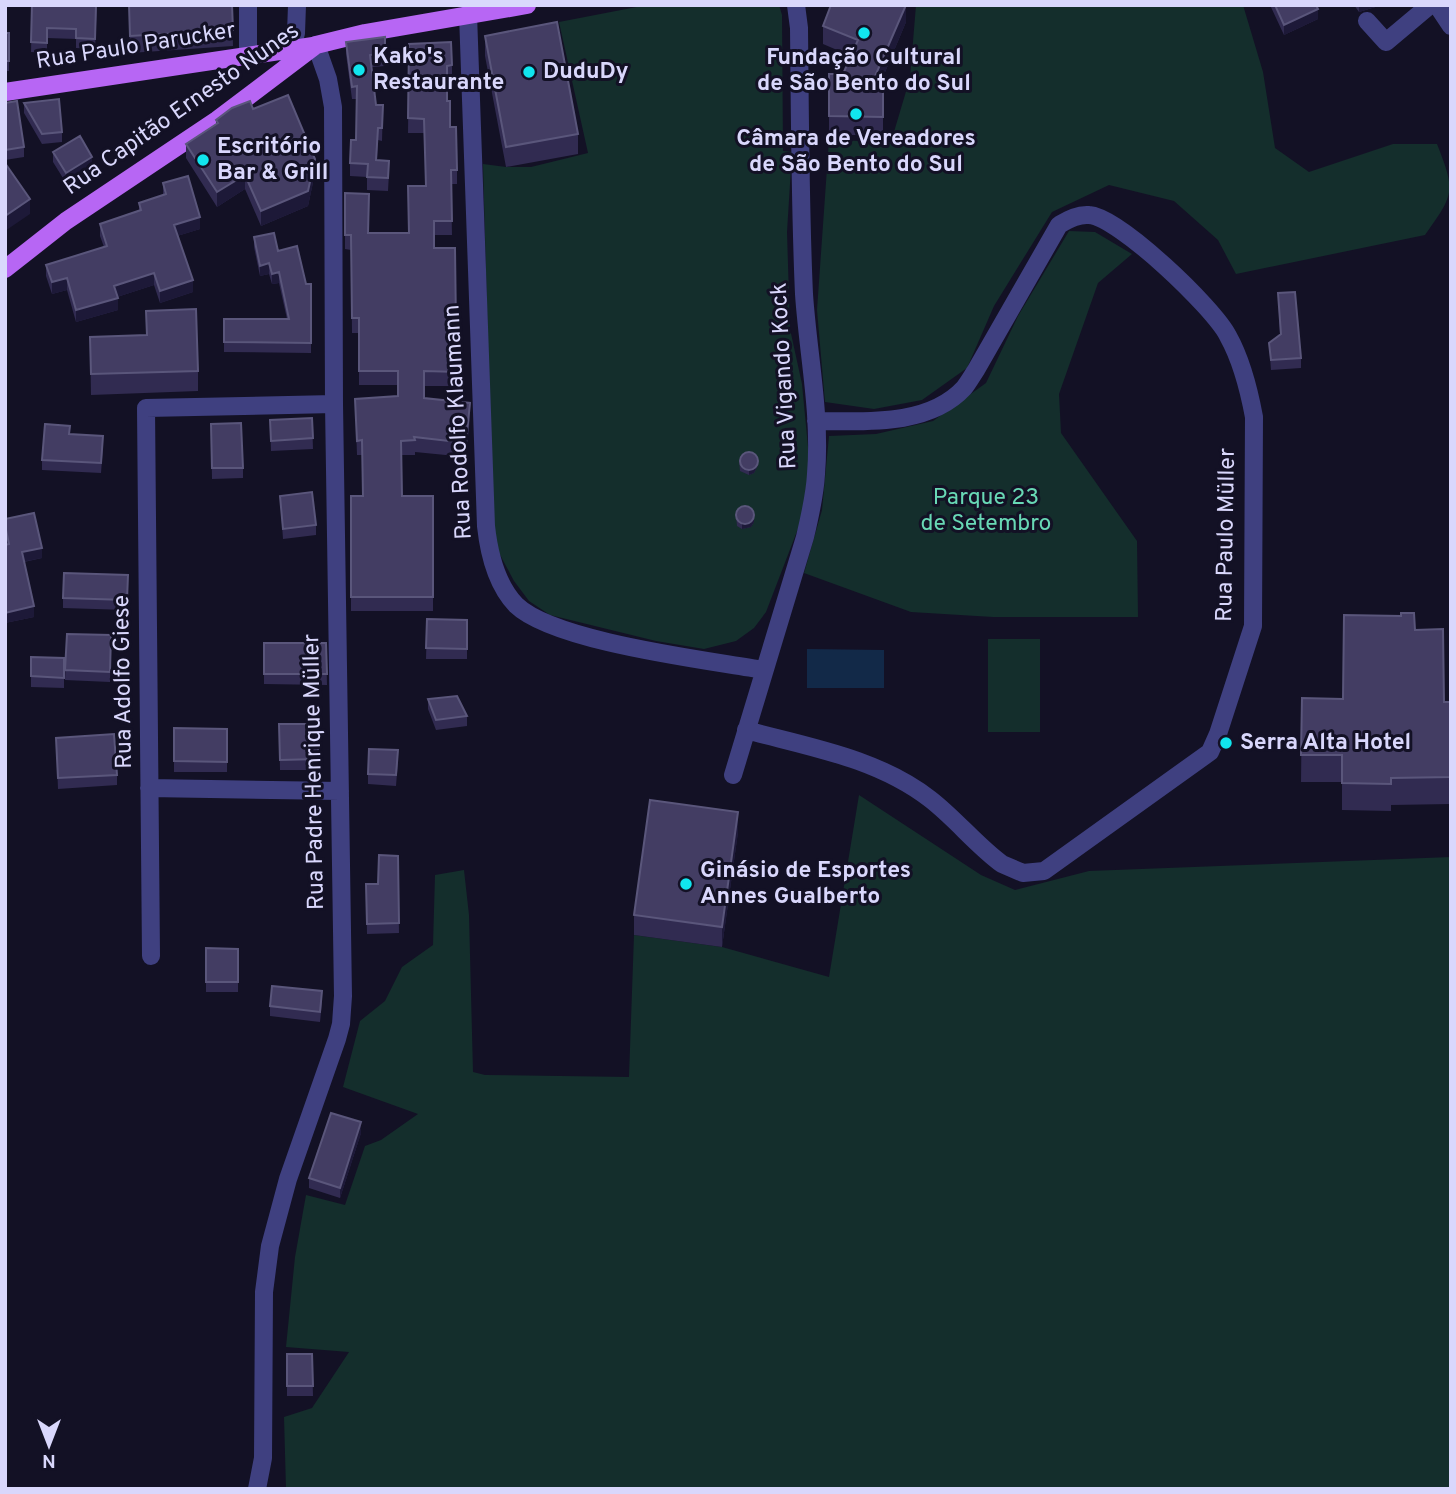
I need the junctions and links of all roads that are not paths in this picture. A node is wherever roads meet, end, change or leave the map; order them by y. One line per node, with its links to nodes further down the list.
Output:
1 (248, 5): 12 (street)
2 (527, 5): 7 (main road, Rua Capitão Ernesto Nunes)
3 (796, 5): 18 (street, Rua Vigando Kock)
4 (1430, 5): 8 (street)
5 (1437, 5): 9 (street)
6 (297, 11): 10 (street); 11 (street)
7 (468, 14): 10 (main road, Rua Capitão Ernesto Nunes); 19 (street, Rua Rodolfo Klaumann)
8 (1367, 21)
9 (1451, 26)
10 (324, 42): 11 (main road, Rua Paulo Parucker); 13 (main road, Rua Capitão Ernesto Nunes); 17 (street, Rua Padre Henrique Müller)
11 (292, 49): 12 (main road, Rua Paulo Parucker); 13 (street)
12 (248, 54): 14 (main road); 15 (main road, Rua Paulo Parucker)
13 (286, 69): 14 (main road, Rua Capitão Ernesto Nunes)
14 (260, 87): 16 (main road, Rua Capitão Ernesto Nunes)
15 (5, 92)
16 (5, 269)
17 (334, 404): 22 (street, Rua Adolfo Giese); 23 (street, Rua Padre Henrique Müller)
18 (816, 421): 19 (street, Rua Vigando Kock); 20 (street, Rua Paulo Müller)
19 (763, 670): 20 (street, Rua Vigando Kock)
20 (746, 730): 21 (street, Rua Vigando Kock)
21 (733, 775)
22 (149, 788): 23 (street); 24 (street, Rua Adolfo Giese)
23 (340, 790): 25 (street, Rua Padre Henrique Müller)
24 (151, 956)
25 (257, 1489)

